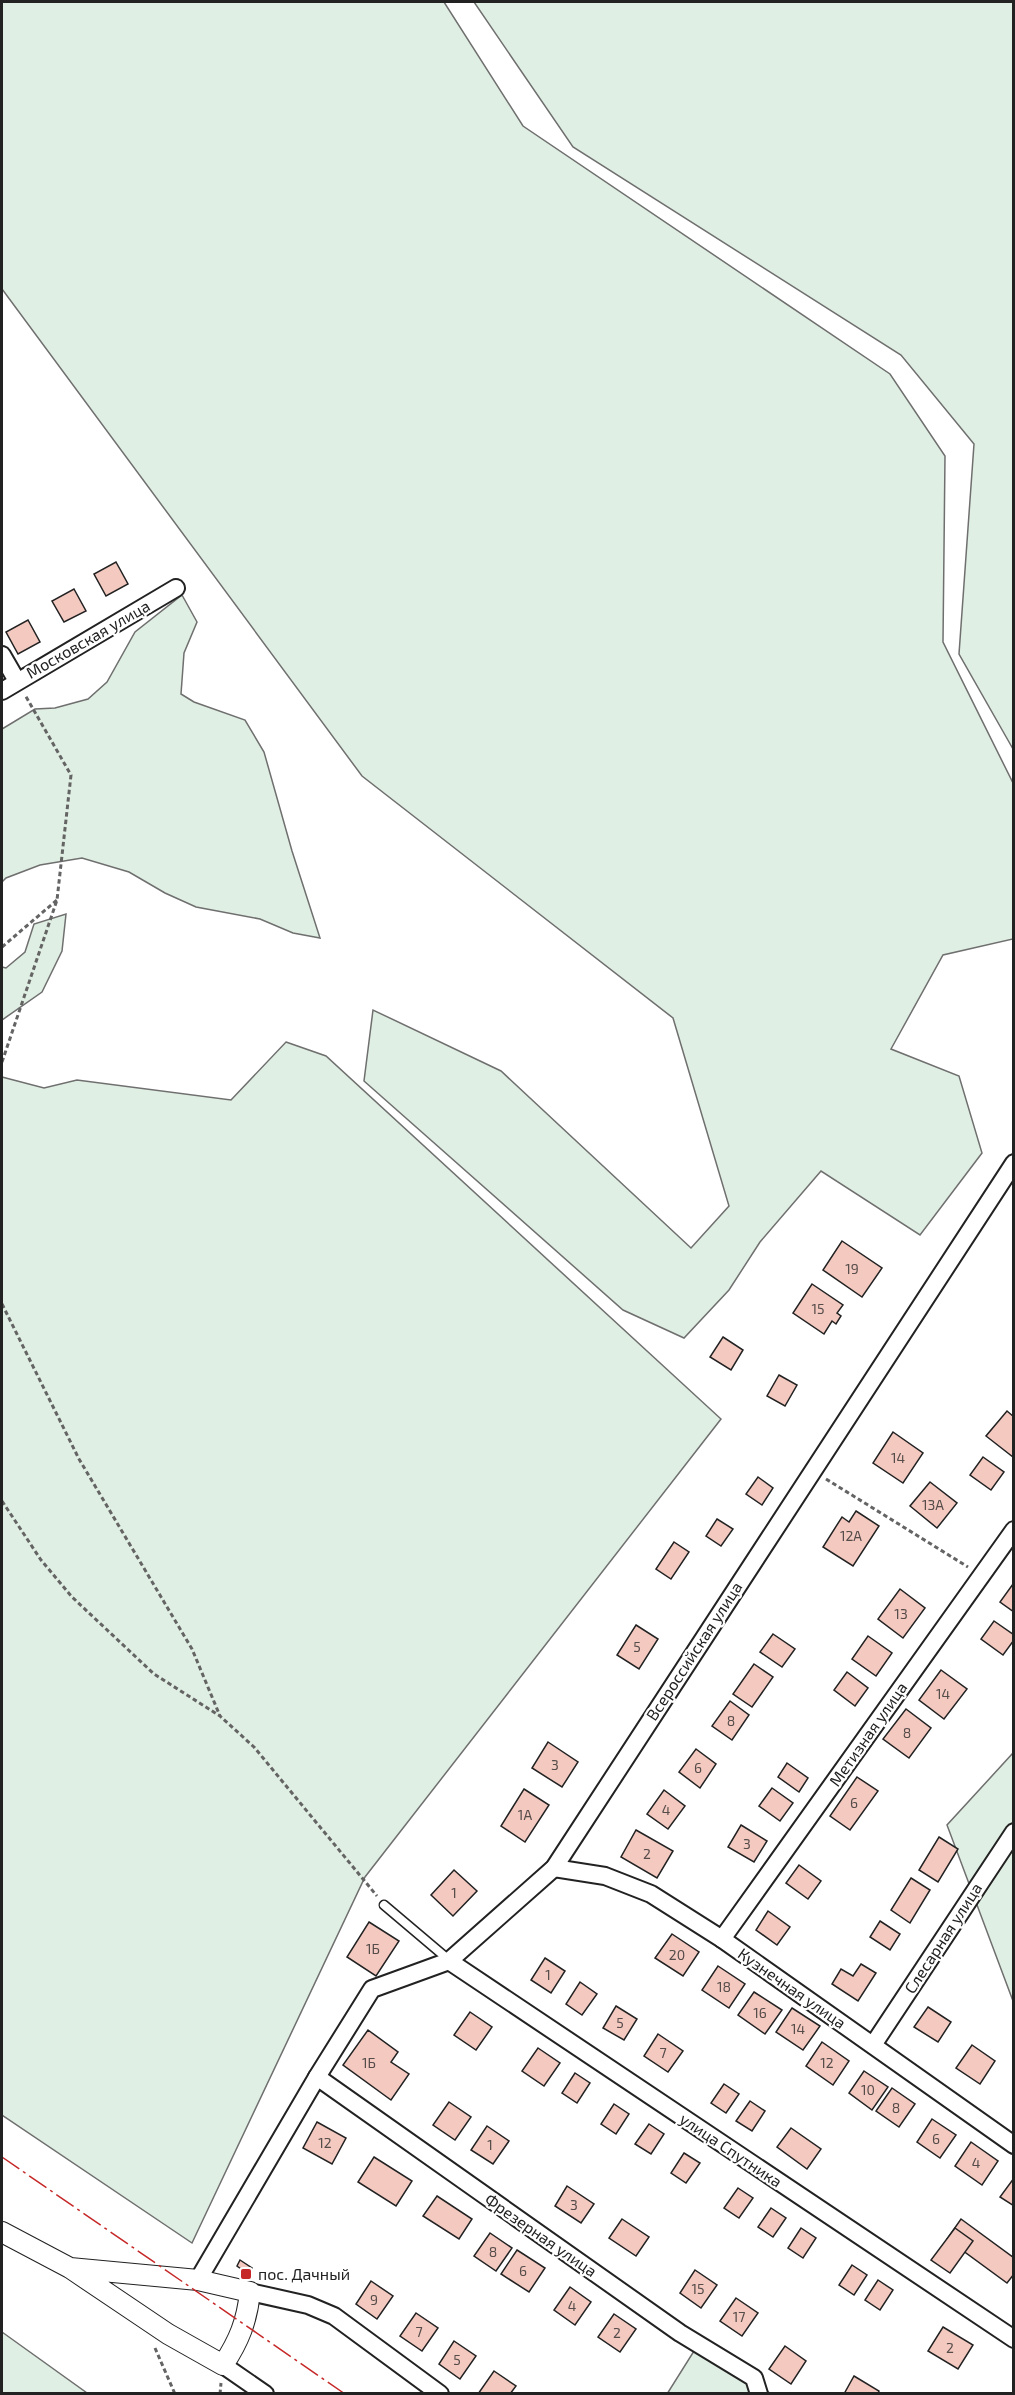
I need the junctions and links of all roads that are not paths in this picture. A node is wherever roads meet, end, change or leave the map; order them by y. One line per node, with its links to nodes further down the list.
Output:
1 (176, 588): 3 (street, Московская улица)
2 (2, 655): 3 (street)
3 (17, 681): 4 (street, Московская улица)
4 (2, 691)
5 (1014, 1163): 8 (street, Всероссийская улица)
6 (1014, 1530): 10 (street, Метизная улица)
7 (1014, 1832): 12 (street, Слесарная улица)
8 (554, 1868): 10 (street, Кузнечная улица); 11 (street, Всероссийская улица)
9 (384, 1905): 11 (lane)
10 (722, 1939): 12 (street, Кузнечная улица)
11 (449, 1961): 13 (street, Всероссийская улица); 19 (street, улица Спутника)
12 (873, 2045): 14 (street, Кузнечная улица)
13 (317, 2077): 17 (street, Всероссийская улица); 23 (street, Фрезерная улица)
14 (1014, 2145)
15 (2, 2232): 16 (street)
16 (70, 2268): 17 (street); 20 (street)
17 (198, 2280): 18 (street)
18 (250, 2292): 20 (street); 22 (street)
19 (1014, 2339)
20 (223, 2365): 21 (street)
21 (265, 2394)
22 (440, 2394)
23 (759, 2394)

